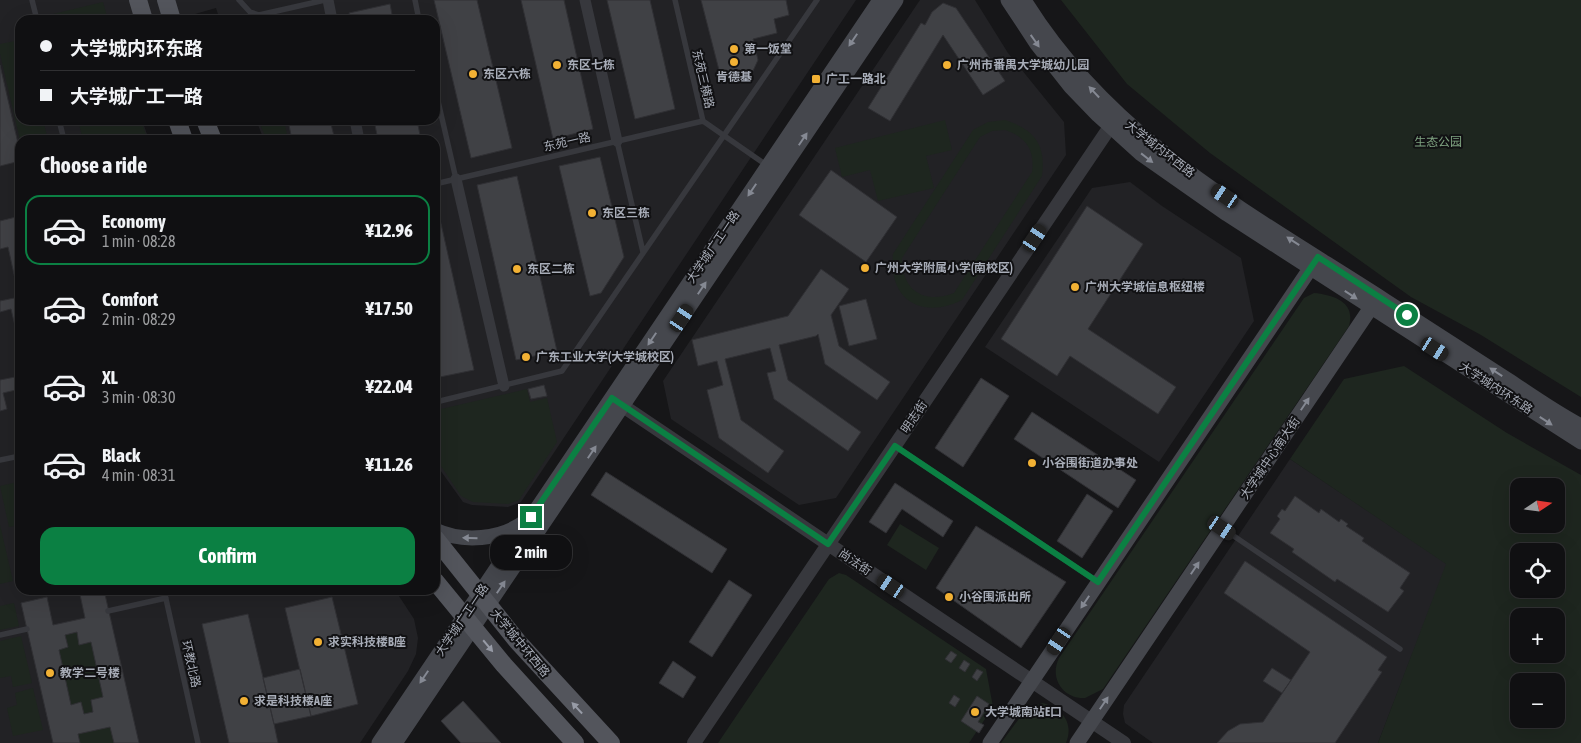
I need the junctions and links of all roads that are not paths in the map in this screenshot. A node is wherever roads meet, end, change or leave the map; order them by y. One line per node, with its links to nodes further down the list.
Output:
1 (32, 0): 14 (lane)
2 (138, 0): 15 (main road)
3 (166, 0): 16 (main road)
4 (239, 0): 5 (lane)
5 (326, 0): 17 (street)
6 (415, 0): 18 (lane)
7 (584, 0): 23 (street)
8 (675, 0): 20 (lane, 东苑三横路)
9 (817, 0): 22 (lane)
10 (880, 0): 32 (main road, 大学城广工一路, one-way to 32)
11 (896, 0): 32 (main road, 大学城广工一路, one-way to 11)
12 (1008, 0): 21 (main road, 大学城内环西路, one-way to 21)
13 (1024, 0): 21 (main road, 大学城内环西路, one-way to 13)
14 (36, 15)
15 (142, 15)
16 (170, 15)
17 (330, 15)
18 (418, 15)
19 (440, 110): 25 (lane)
20 (703, 121): 22 (lane, 东苑三横路); 23 (lane, 东苑一路)
21 (1114, 121): 28 (main road, 大学城内环西路); 35 (street, 明志街)
22 (723, 135): 24 (lane, 东苑三横路); 27 (lane)
23 (617, 141): 25 (lane, 东苑一路); 27 (lane)
24 (762, 162)
25 (456, 179): 26 (lane, 东苑一路); 30 (street)
26 (440, 183)
27 (643, 252): 30 (lane)
28 (1314, 263): 29 (main road, 大学城内环西路); 43 (main road)
29 (1375, 302): 33 (main road, 大学城内环东路, one-way to 29); 34 (main road, 大学城内环东路, one-way to 34); 39 (main road, 大学城中心南大街, one-way to 29)
30 (504, 386): 31 (lane)
31 (440, 401)
32 (617, 402): 38 (main road, 大学城广工一路); 41 (street, 尚法街); 47 (main road, 大学城广工一路, one-way to 32)
33 (1581, 426)
34 (1581, 442)
35 (895, 446): 41 (street, 明志街); 43 (lane)
36 (15, 457): 37 (lane)
37 (0, 460)
38 (531, 517): 40 (main road, one-way to 40); 47 (main road, 大学城广工一路)
39 (1222, 528): 52 (lane); 54 (main road, 大学城中心南大街, one-way to 39)
40 (440, 532)
41 (828, 544): 53 (street, 尚法街); 60 (street, 明志街)
42 (440, 545): 47 (main road, 大学城中环西路)
43 (1098, 582): 53 (main road, one-way to 53)
44 (440, 587): 49 (main road, 大学城中环西路)
45 (165, 595): 46 (lane, 环教北路)
46 (166, 598): 48 (lane); 55 (lane, 环教北路)
47 (483, 601): 49 (main road, 大学城广工一路); 59 (main road, 大学城中环西路, one-way to 47)
48 (108, 611)
49 (469, 623): 56 (main road, 大学城广工一路, one-way to 56); 57 (main road, 大学城广工一路); 58 (main road, 大学城中环西路, one-way to 58)
50 (26, 629): 51 (lane)
51 (0, 635)
52 (1400, 649)
53 (1032, 681): 54 (street, 尚法街); 61 (main road)
54 (1092, 721): 62 (main road, 大学城中心南大街); 63 (street, 尚法街)
55 (198, 743)
56 (379, 743)
57 (395, 743)
58 (575, 743)
59 (611, 743)
60 (694, 743)
61 (990, 743)
62 (1077, 743)
63 (1124, 743)

